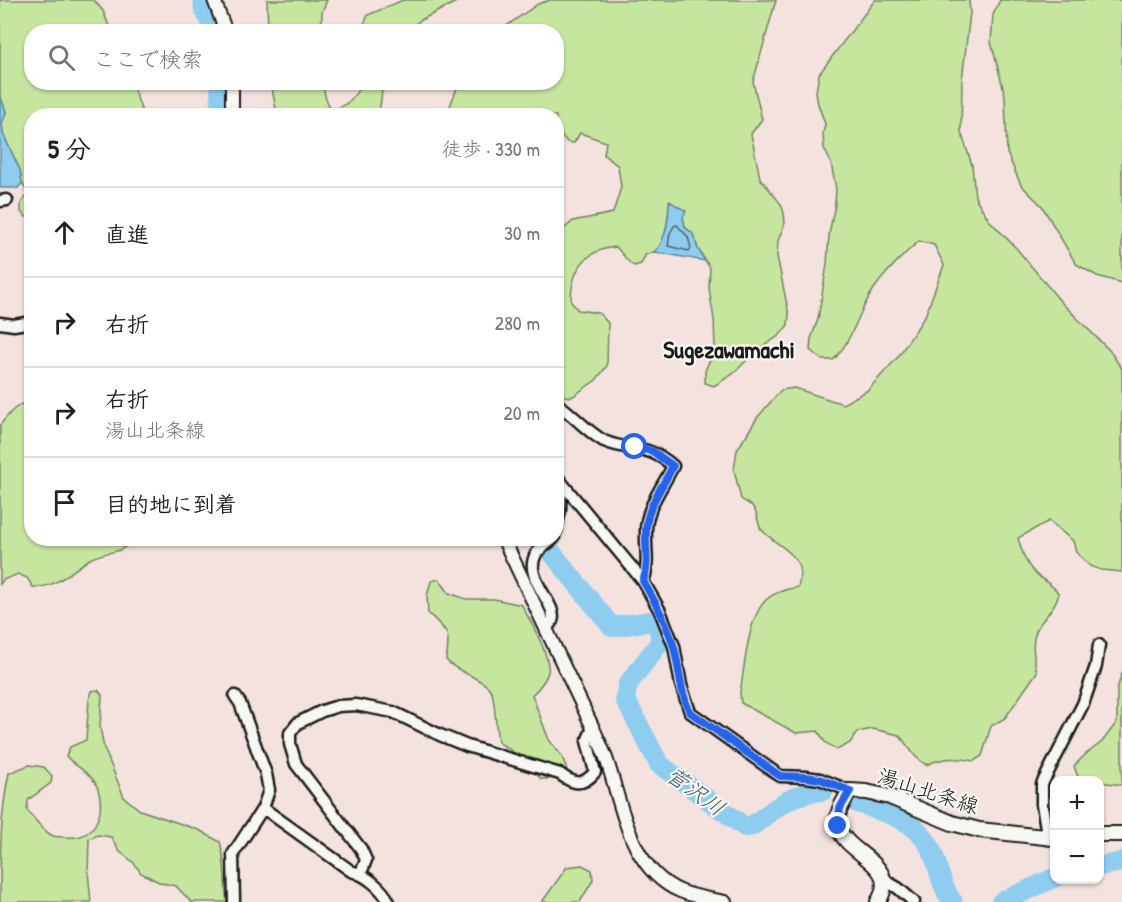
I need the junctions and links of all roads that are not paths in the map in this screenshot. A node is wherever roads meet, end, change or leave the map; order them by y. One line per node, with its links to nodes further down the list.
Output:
1 (214, 0): 2 (street)
2 (223, 24)
3 (232, 90): 4 (street)
4 (232, 108)
5 (0, 323): 6 (street)
6 (24, 323)
7 (564, 409): 11 (street)
8 (564, 485): 11 (street)
9 (507, 546): 12 (street)
10 (546, 546): 12 (street)
11 (643, 581): 16 (street)
12 (546, 629): 15 (street)
13 (1099, 645): 18 (street)
14 (235, 696): 17 (street)
15 (593, 728): 22 (street); 26 (street)
16 (850, 791): 21 (main road, 湯山北条線); 23 (main road, 湯山北条線)
17 (263, 808): 22 (street); 24 (street)
18 (1050, 834)
19 (1104, 834): 20 (main road)
20 (1122, 834)
21 (1050, 838)
22 (361, 873): 25 (street)
23 (884, 880): 27 (main road); 28 (street)
24 (234, 902)
25 (389, 902)
26 (725, 902)
27 (878, 902)
28 (914, 902)

